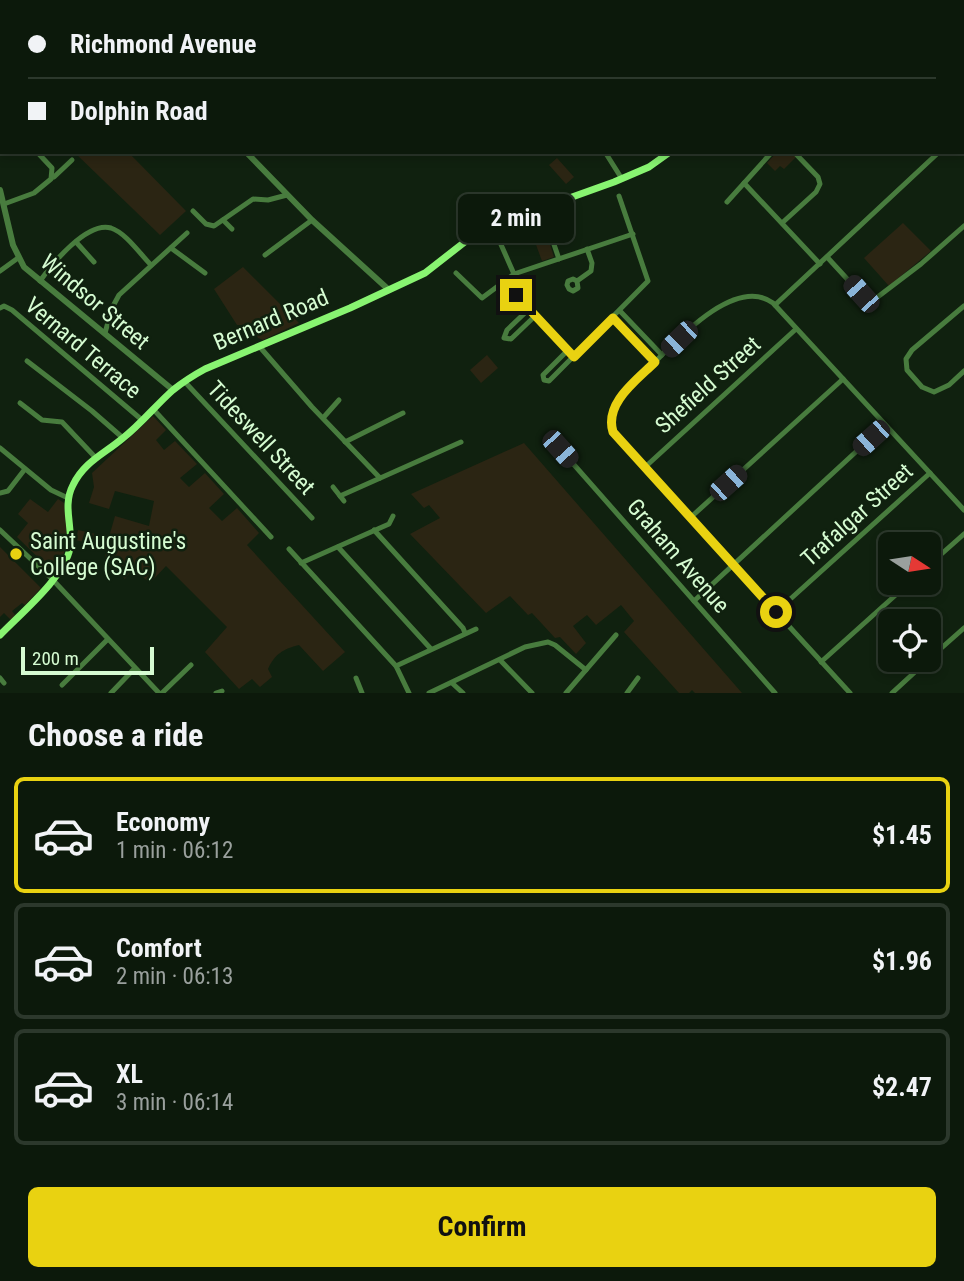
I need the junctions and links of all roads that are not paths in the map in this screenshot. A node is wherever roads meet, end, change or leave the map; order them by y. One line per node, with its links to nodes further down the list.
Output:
1 (424, 0): 2 (street)
2 (435, 0)
3 (39, 154): 11 (street)
4 (248, 154): 15 (street)
5 (606, 154): 12 (street)
6 (667, 154): 12 (main road, Bernard Road)
7 (770, 154): 13 (street)
8 (796, 154): 22 (street)
9 (937, 154): 33 (street)
10 (72, 160): 11 (street)
11 (51, 179): 18 (street)
12 (622, 179): 46 (main road, Bernard Road)
13 (744, 183): 17 (street); 22 (street)
14 (0, 190): 18 (street, Windsor Street)
15 (287, 195): 20 (street); 21 (street)
16 (619, 196): 27 (street)
17 (727, 202)
18 (4, 204): 34 (street, Windsor Street)
19 (193, 211): 20 (street)
20 (223, 220): 25 (street)
21 (312, 220): 32 (street); 46 (street)
22 (782, 223): 37 (street)
23 (547, 224): 35 (street)
24 (964, 226): 33 (street)
25 (233, 229)
26 (187, 233): 30 (street)
27 (633, 234): 31 (street); 51 (street)
28 (499, 240): 42 (street)
29 (76, 242): 36 (street); 38 (street); 43 (street)
30 (172, 248): 38 (street); 41 (street)
31 (587, 250): 35 (street); 44 (street)
32 (265, 255)
33 (827, 257): 37 (street)
34 (18, 258): 39 (street); 43 (street, Windsor Street)
35 (559, 259): 42 (street)
36 (94, 262)
37 (820, 264): 47 (street)
38 (151, 265): 55 (street)
39 (0, 271)
40 (456, 272): 45 (street)
41 (205, 273)
42 (514, 274): 45 (street)
43 (40, 281): 55 (street, Windsor Street)
44 (577, 281)
45 (504, 282): 50 (street)
46 (389, 290): 56 (main road, Bernard Road)
47 (775, 305): 54 (street); 58 (street)
48 (964, 306): 62 (street)
49 (0, 308): 71 (street, Vernard Terrace)
50 (529, 309): 52 (street); 52 (street)
51 (620, 311): 53 (street); 58 (street)
52 (535, 316): 57 (street)
53 (613, 318): 59 (street); 61 (street)
54 (796, 329): 63 (street); 79 (street, Shefield Street)
55 (105, 333): 65 (street, Windsor Street)
56 (259, 346): 64 (main road, Bernard Road); 70 (street)
57 (568, 350): 59 (street); 59 (street)
58 (662, 355): 61 (street)
59 (574, 357)
60 (27, 361): 73 (street)
61 (655, 362): 79 (street)
62 (964, 371)
63 (843, 379): 72 (street); 88 (street)
64 (184, 382): 65 (main road, Bernard Road); 89 (street, Tideswell Street)
65 (173, 390): 68 (main road, Bernard Road)
66 (339, 400): 70 (street)
67 (20, 403): 78 (street)
68 (153, 409): 71 (main road, Bernard Road); 93 (street)
69 (403, 414): 74 (street)
70 (323, 418): 74 (street)
71 (142, 420): 73 (main road, Bernard Road)
72 (886, 425): 81 (street); 98 (street)
73 (123, 438): 78 (main road, Bernard Road)
74 (345, 442): 82 (street)
75 (461, 442): 82 (street)
76 (554, 442): 101 (street, Graham Avenue)
77 (0, 448): 80 (street)
78 (95, 457): 85 (main road, Bernard Road)
79 (644, 468): 88 (street)
80 (25, 469): 84 (street); 85 (street)
81 (930, 473): 86 (street); 102 (street, Trafalgar Street)
82 (380, 478): 83 (street)
83 (333, 487)
84 (0, 493)
85 (68, 498): 99 (main road)
86 (964, 510)
87 (393, 516): 91 (street)
88 (690, 518): 98 (street)
89 (312, 519)
90 (0, 530): 99 (street)
91 (374, 530): 94 (street); 105 (street)
92 (964, 534): 96 (street)
93 (271, 537)
94 (338, 547): 97 (street); 110 (street)
95 (289, 550): 97 (street)
96 (942, 553)
97 (302, 562): 114 (street)
98 (733, 565): 101 (street); 102 (street)
99 (52, 579): 106 (main road); 108 (street)
100 (896, 595): 112 (street)
101 (694, 601): 131 (street, Graham Avenue)
102 (776, 612): 112 (street)
103 (964, 628): 109 (street)
104 (476, 629): 105 (street)
105 (465, 633): 110 (street)
106 (0, 635)
107 (615, 635): 116 (street)
108 (108, 639): 115 (street); 121 (street)
109 (941, 648)
110 (431, 649): 114 (street)
111 (500, 660): 116 (street); 120 (street); 128 (street)
112 (821, 662): 132 (street)
113 (191, 665): 123 (street)
114 (397, 666): 125 (street)
115 (135, 668): 122 (street); 123 (street)
116 (586, 670): 129 (street)
117 (915, 672): 133 (street)
118 (356, 678): 124 (street)
119 (638, 678): 130 (street)
120 (452, 683): 126 (street); 127 (street)
121 (62, 685)
122 (111, 693)
123 (161, 693)
124 (362, 693)
125 (409, 693)
126 (429, 693)
127 (463, 693)
128 (532, 693)
129 (566, 693)
130 (627, 693)
131 (775, 693)
132 (850, 693)
133 (892, 693)

